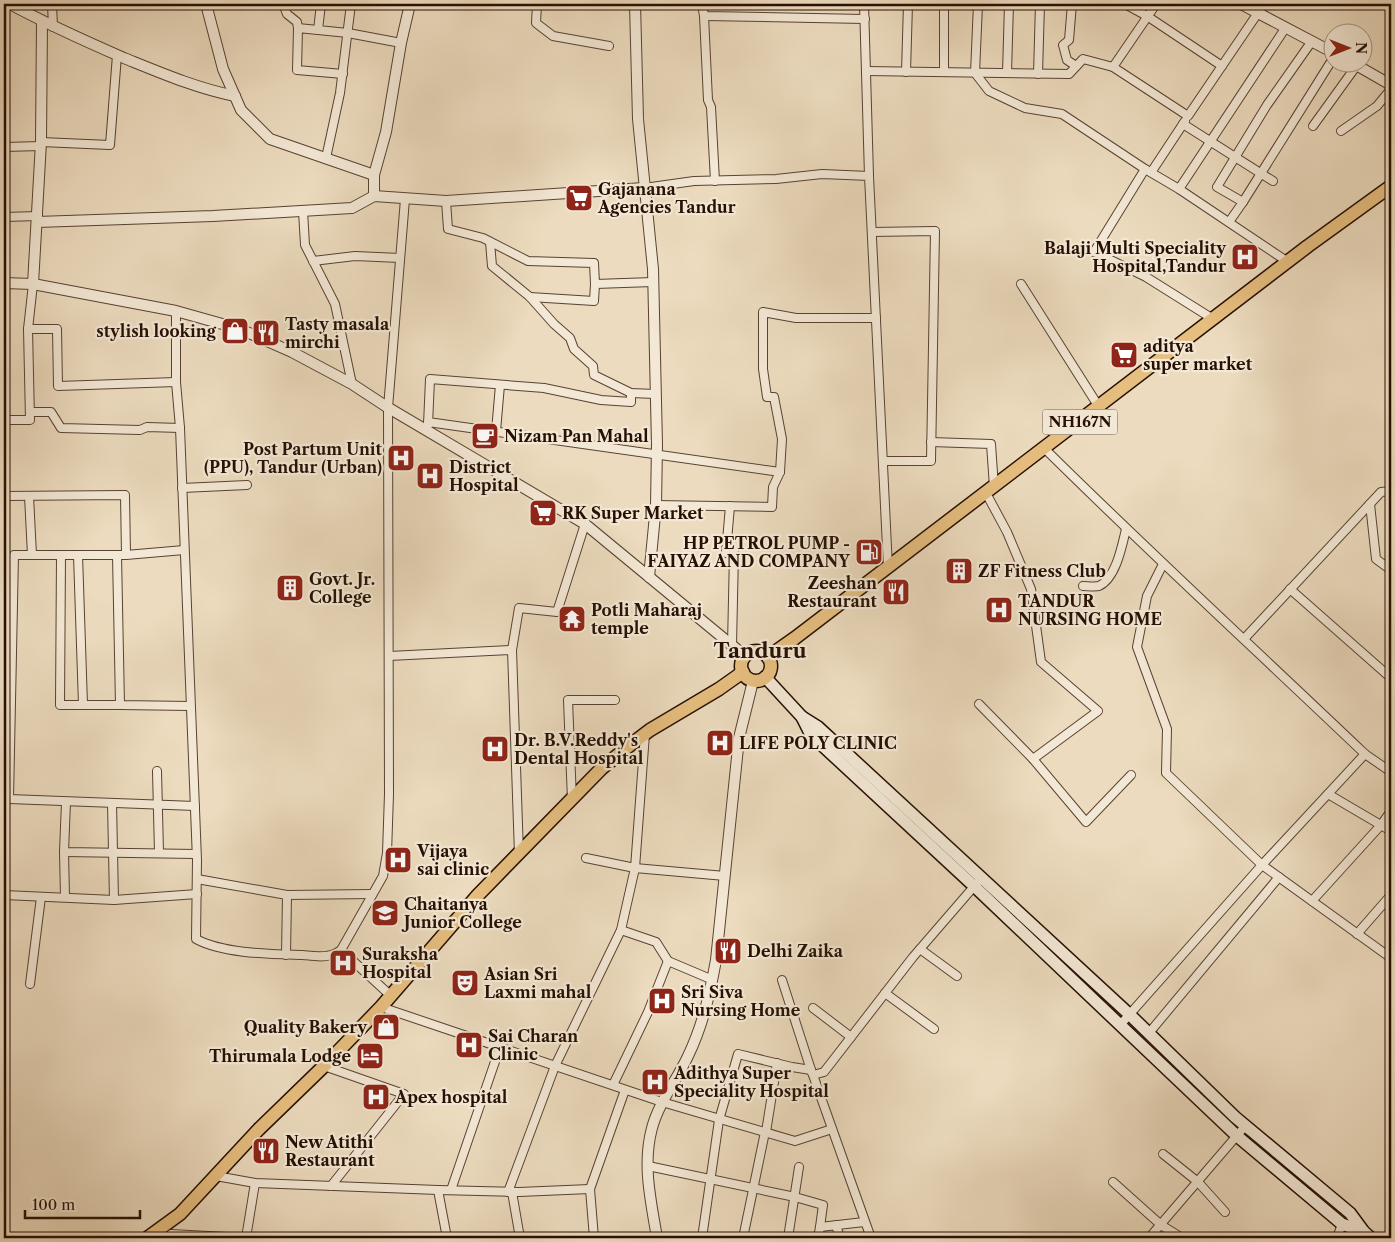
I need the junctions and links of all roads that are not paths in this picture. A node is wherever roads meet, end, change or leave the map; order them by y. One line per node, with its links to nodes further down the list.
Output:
1 (10, 4): 27 (street)
2 (52, 4): 28 (street)
3 (206, 4): 52 (street)
4 (283, 4): 30 (street)
5 (321, 4): 31 (street)
6 (351, 4): 32 (street)
7 (410, 4): 34 (street)
8 (537, 4): 35 (street)
9 (635, 4): 69 (street)
10 (702, 4): 24 (street)
11 (864, 4): 26 (street)
12 (908, 4): 42 (street)
13 (944, 4): 43 (street)
14 (978, 4): 47 (street)
15 (1009, 4): 48 (street)
16 (1040, 4): 50 (street)
17 (1072, 4): 38 (street)
18 (1125, 4): 25 (street)
19 (1156, 4): 25 (street)
20 (1241, 4): 23 (street)
21 (1386, 4): 22 (street)
22 (1391, 7)
23 (1262, 8): 29 (street); 39 (street)
24 (704, 16): 26 (street); 66 (street)
25 (1147, 16): 39 (street); 40 (street)
26 (865, 19): 41 (street)
27 (42, 21): 28 (street); 58 (street)
28 (53, 27): 37 (street)
29 (1286, 27): 33 (street); 57 (street)
30 (298, 28): 31 (street); 49 (street)
31 (318, 30): 32 (street)
32 (348, 33): 34 (street); 49 (street)
33 (1312, 41): 36 (street); 60 (street)
34 (401, 43): 64 (street)
35 (609, 46)
36 (1322, 46)
37 (117, 55): 52 (street); 58 (street)
38 (1076, 66): 40 (street); 50 (street)
39 (1222, 66): 53 (street)
40 (1113, 67): 53 (street)
41 (866, 71): 42 (street); 65 (street)
42 (906, 72): 43 (street)
43 (944, 72): 47 (street)
44 (1324, 72): 63 (street)
45 (1349, 72): 55 (street)
46 (1367, 72): 51 (street)
47 (975, 73): 48 (street); 62 (street)
48 (1007, 73): 50 (street)
49 (343, 74): 61 (street)
50 (1038, 74)
51 (1391, 87): 56 (street)
52 (235, 96): 61 (street)
53 (1188, 116): 54 (street)
54 (1183, 124): 57 (street); 62 (street)
55 (1313, 126)
56 (1341, 131)
57 (1211, 141): 60 (street); 70 (street)
58 (41, 144): 59 (street); 77 (street)
59 (4, 147)
60 (1235, 156): 63 (street); 74 (street)
61 (326, 158): 64 (street)
62 (1148, 170): 70 (street); 92 (street)
63 (1260, 173): 67 (street); 74 (street)
64 (374, 175): 71 (street)
65 (869, 176): 66 (street); 79 (street)
66 (715, 181): 69 (street)
67 (1273, 181)
68 (1391, 186): 83 (highway, NH167N)
69 (644, 188): 73 (street); 84 (street)
70 (1179, 188): 78 (street)
71 (374, 196): 72 (street); 75 (street)
72 (405, 199): 73 (street); 81 (street)
73 (446, 201): 80 (street)
74 (1243, 202): 78 (street)
75 (303, 211): 77 (street); 82 (street)
76 (4, 217): 77 (street)
77 (38, 219): 86 (street)
78 (1229, 222): 83 (street)
79 (872, 232): 91 (street); 106 (street)
80 (490, 242): 87 (street); 89 (street)
81 (400, 258): 82 (street); 100 (street)
82 (313, 261): 95 (street)
83 (1288, 262): 92 (highway, NH167N)
84 (653, 282): 87 (street); 98 (street)
85 (4, 283): 86 (street)
86 (32, 284): 90 (street); 93 (street)
87 (595, 284): 89 (street)
88 (1021, 284): 99 (street)
89 (530, 297): 97 (street)
90 (176, 311): 94 (street); 95 (street)
91 (876, 318): 109 (street); 110 (street)
92 (1213, 319): 99 (highway, NH167N)
93 (28, 328): 94 (street); 101 (street)
94 (176, 382): 104 (street)
95 (352, 384): 100 (street)
96 (500, 385): 97 (street); 103 (street); 105 (street)
97 (631, 394): 98 (street)
98 (655, 394): 108 (street)
99 (1099, 407): 107 (highway, NH167N)
100 (388, 408): 103 (street); 136 (street)
101 (30, 412): 102 (street); 104 (street)
102 (4, 420)
103 (428, 427): 105 (street); 120 (street)
104 (180, 428): 112 (street)
105 (496, 431): 108 (street)
106 (932, 442): 109 (street); 113 (street)
107 (1044, 448): 113 (highway, NH167N); 121 (street)
108 (658, 454): 110 (street); 118 (street)
109 (883, 461): 128 (street)
110 (780, 472): 119 (street)
111 (247, 485): 112 (street)
112 (182, 488): 122 (street)
113 (990, 490): 128 (highway, NH167N); 148 (street)
114 (1391, 491): 117 (street)
115 (4, 496): 116 (street)
116 (30, 496): 123 (street); 126 (street)
117 (1370, 504): 129 (street); 132 (street)
118 (656, 505): 119 (street); 130 (street)
119 (730, 506): 134 (street)
120 (585, 524): 130 (street); 135 (street)
121 (1126, 529): 127 (street); 131 (street)
122 (184, 550): 126 (street); 145 (street)
123 (32, 555): 124 (street); 153 (street)
124 (61, 555): 125 (street); 143 (street)
125 (78, 555): 126 (street); 143 (street)
126 (121, 555): 144 (street)
127 (1164, 564): 133 (street); 168 (street)
128 (888, 568): 138 (highway, NH167N)
129 (1391, 570)
130 (649, 577): 134 (street)
131 (1082, 586)
132 (1290, 589): 133 (street); 140 (street)
133 (1244, 639): 147 (street)
134 (732, 644): 137 (street)
135 (512, 650): 136 (street); 166 (street)
136 (389, 656): 175 (street)
137 (745, 656): 138 (highway); 139 (highway)
138 (768, 657): 139 (highway)
139 (754, 677): 146 (highway); 170 (street); 173 (main road)
140 (1391, 678)
141 (615, 700): 154 (street)
142 (979, 704): 148 (street)
143 (83, 705): 144 (street)
144 (120, 705): 145 (street)
145 (190, 706): 158 (street)
146 (645, 734): 154 (highway); 169 (street)
147 (1365, 754): 150 (street); 152 (street)
148 (1033, 759): 151 (street)
149 (156, 771): 157 (street)
150 (1391, 772)
151 (1131, 775)
152 (1328, 794): 160 (street); 168 (street)
153 (7, 799): 155 (street)
154 (572, 800): 166 (highway)
155 (66, 802): 156 (street); 162 (street)
156 (112, 803): 157 (street); 163 (street)
157 (159, 805): 158 (street); 164 (street)
158 (195, 806): 165 (street)
159 (1391, 811): 160 (street)
160 (1381, 825): 161 (street); 182 (street)
161 (1391, 831)
162 (64, 852): 163 (street); 180 (street)
163 (113, 852): 164 (street); 181 (street)
164 (160, 853): 165 (street)
165 (196, 854): 172 (street)
166 (519, 854): 195 (highway)
167 (586, 858): 169 (street)
168 (1262, 865): 171 (street); 198 (street)
169 (635, 868): 170 (street); 183 (street)
170 (725, 876): 191 (street)
171 (1280, 877): 182 (street); 201 (street)
172 (197, 879): 174 (street); 177 (street)
173 (978, 882): 185 (street); 198 (main road); 199 (main road)
174 (197, 894): 181 (street); 187 (street)
175 (372, 894): 177 (street); 186 (street)
176 (4, 895): 179 (street)
177 (287, 895): 187 (street)
178 (1391, 895): 184 (street)
179 (41, 896): 180 (street); 193 (street)
180 (65, 897): 181 (street)
181 (114, 900)
182 (1312, 901): 184 (street)
183 (621, 930): 189 (street); 206 (street)
184 (1357, 934): 188 (street)
185 (920, 949): 190 (street); 194 (street)
186 (341, 950): 187 (street); 195 (street)
187 (286, 955)
188 (1391, 958)
189 (668, 961): 191 (street); 208 (street)
190 (957, 976)
191 (713, 980): 210 (street)
192 (782, 980): 207 (street)
193 (30, 984)
194 (885, 993): 200 (street); 202 (street)
195 (390, 995): 196 (highway)
196 (381, 1007): 203 (street); 205 (highway)
197 (813, 1008): 202 (street)
198 (1129, 1014): 199 (street); 201 (main road)
199 (1121, 1024): 215 (main road)
200 (934, 1030)
201 (1149, 1033): 212 (main road)
202 (851, 1036): 207 (street)
203 (500, 1047): 206 (street); 228 (street)
204 (777, 1063): 207 (street); 211 (street); 214 (street)
205 (324, 1066): 219 (highway); 224 (street)
206 (555, 1066): 208 (street); 229 (street)
207 (812, 1072): 213 (street)
208 (613, 1085): 209 (street)
209 (626, 1090): 210 (street); 226 (street)
210 (662, 1102): 211 (street); 217 (street)
211 (720, 1120): 214 (street); 220 (street)
212 (1246, 1125): 215 (street); 237 (main road)
213 (832, 1128): 214 (street); 232 (street)
214 (765, 1132): 225 (street)
215 (1237, 1136): 222 (street); 234 (main road)
216 (1164, 1154): 222 (street)
217 (648, 1166): 220 (street); 245 (street)
218 (799, 1167): 230 (street)
219 (216, 1176): 223 (street); 238 (highway)
220 (710, 1179): 225 (street); 246 (street)
221 (1113, 1182): 233 (street)
222 (1198, 1182): 231 (street); 233 (street)
223 (255, 1183): 224 (street); 240 (street)
224 (331, 1186): 227 (street)
225 (753, 1188): 230 (street); 247 (street)
226 (590, 1189): 229 (street); 244 (street)
227 (438, 1190): 228 (street); 242 (street)
228 (452, 1190): 229 (street)
229 (510, 1192): 243 (street)
230 (795, 1197): 236 (street); 248 (street)
231 (1225, 1212)
232 (864, 1222): 235 (street); 251 (street)
233 (1161, 1224): 252 (street); 253 (street)
234 (1342, 1224): 237 (main road); 254 (street)
235 (836, 1225): 236 (street); 250 (street)
236 (820, 1227): 249 (street)
237 (1367, 1235)
238 (147, 1238)
239 (166, 1238): 240 (street)
240 (246, 1238): 241 (street)
241 (312, 1238)
242 (447, 1238)
243 (520, 1238)
244 (594, 1238)
245 (656, 1238)
246 (702, 1238)
247 (743, 1238)
248 (788, 1238)
249 (818, 1238)
250 (840, 1238)
251 (871, 1238)
252 (1149, 1238)
253 (1182, 1238)
254 (1338, 1238)

